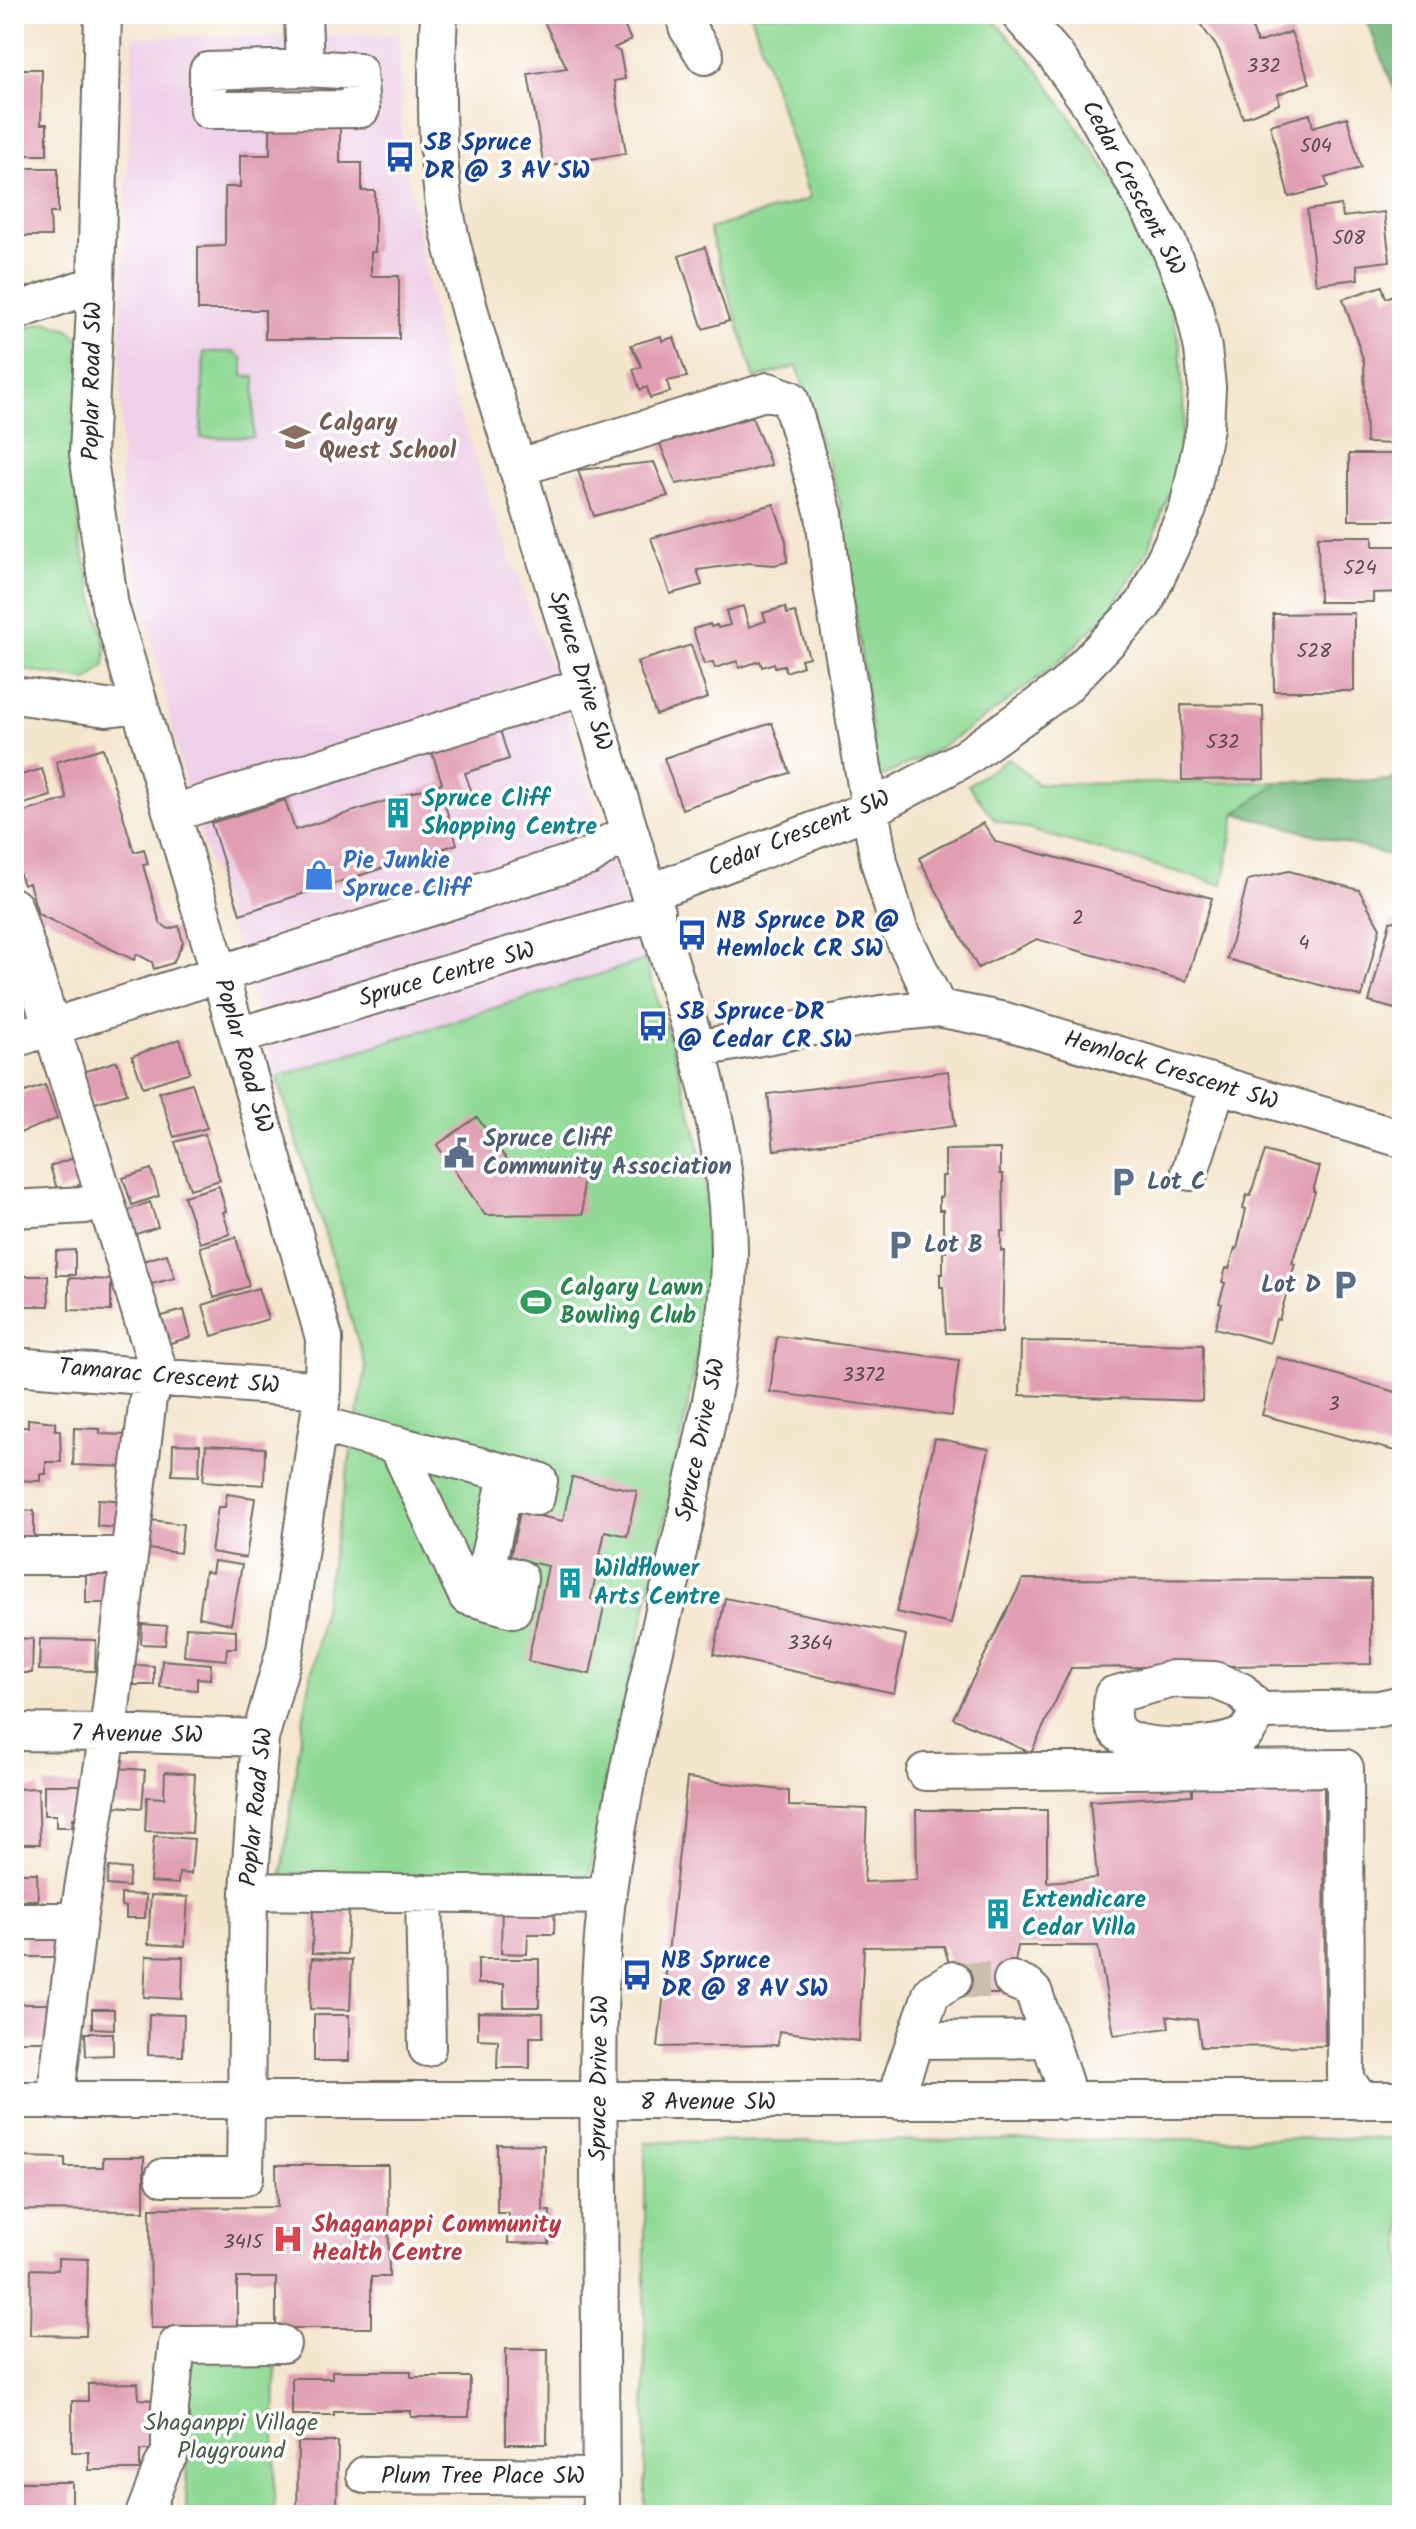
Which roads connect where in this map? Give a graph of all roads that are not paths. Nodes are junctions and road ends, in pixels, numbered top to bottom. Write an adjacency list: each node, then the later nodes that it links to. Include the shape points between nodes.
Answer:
1 (103, 14): 8 (street, Poplar Road SW)
2 (303, 14): 7 (street)
3 (439, 14): 10 (street, Spruce Drive SW, via 435,97 442,191 474,327)
4 (688, 14): 6 (street, via 687,27)
5 (1019, 14): 14 (street, Cedar Crescent SW, via 1090,104 1168,243 1193,304 1203,349 1205,427 1188,509 1144,604 1064,687 965,758)
6 (705, 56)
7 (305, 68)
8 (96, 284): 9 (street); 13 (street, Poplar Road SW, via 88,454 110,606)
9 (14, 312)
10 (517, 468): 11 (street, Spruce Drive SW); 14 (street, via 768,391 790,399 824,514)
11 (585, 686): 15 (street); 16 (street, Spruce Drive SW)
12 (14, 695): 13 (street, via 107,708)
13 (139, 704): 15 (street, Poplar Road SW)
14 (871, 809): 17 (street, Cedar Crescent SW); 20 (street, via 898,926)
15 (173, 813): 19 (street, Poplar Road SW)
16 (631, 835): 17 (street, Spruce Drive SW); 19 (street, via 589,857)
17 (652, 903): 22 (street, Spruce Centre SW); 24 (street, Spruce Drive SW)
18 (14, 907): 21 (street)
19 (220, 975): 21 (street); 22 (street, Poplar Road SW)
20 (938, 1008): 24 (street, Hemlock Crescent SW); 25 (street, Hemlock Crescent SW, via 1005,1021)
21 (51, 1026): 23 (street); 28 (street)
22 (238, 1036): 32 (street, Poplar Road SW, via 324,1338)
23 (14, 1039)
24 (697, 1049): 44 (street, Spruce Drive SW, via 726,1200 728,1283 707,1418 626,1785)
25 (1217, 1086): 26 (street, Hemlock Crescent SW); 27 (street)
26 (1402, 1139)
27 (1190, 1172)
28 (104, 1197): 29 (street, via 85,1205); 31 (street)
29 (14, 1209)
30 (14, 1366): 31 (street, Tamarac Crescent SW)
31 (160, 1375): 32 (street, Tamarac Crescent SW); 35 (street, via 148,1398)
32 (320, 1407): 33 (street, Tamarac Crescent SW); 40 (street, Poplar Road SW, via 285,1650)
33 (397, 1445): 33 (street, Tamarac Crescent SW, via 467,1596 513,1609 519,1578 486,1569 504,1490 536,1497 539,1481)
34 (14, 1556): 35 (street)
35 (129, 1556): 39 (street)
36 (1402, 1704): 37 (street)
37 (1259, 1711)
38 (14, 1732): 39 (street, 7 Avenue SW)
39 (108, 1733): 40 (street, 7 Avenue SW); 46 (street)
40 (260, 1738): 42 (street, Poplar Road SW)
41 (925, 1772): 58 (street, via 1345,1768 1346,2079)
42 (249, 1891): 43 (street); 55 (street, Poplar Road SW)
43 (424, 1893): 44 (street); 51 (street)
44 (608, 1896): 59 (street, Spruce Drive SW)
45 (14, 1921): 46 (street)
46 (78, 1921): 54 (street)
47 (953, 1980): 50 (street, via 932,1992)
48 (1012, 1980): 49 (street, via 1034,1993)
49 (1050, 2039): 50 (street); 57 (street)
50 (915, 2040): 56 (street, via 900,2084)
51 (427, 2048)
52 (14, 2100): 54 (street, 8 Avenue SW)
53 (1402, 2100): 58 (street, 8 Avenue SW)
54 (55, 2101): 55 (street, 8 Avenue SW)
55 (245, 2101): 59 (street, 8 Avenue SW); 60 (street, Poplar Road SW, via 245,2177)
56 (900, 2101): 57 (street, 8 Avenue SW); 59 (street, 8 Avenue SW)
57 (1064, 2101): 58 (street, 8 Avenue SW)
58 (1360, 2101)
59 (599, 2102): 63 (street, Spruce Drive SW)
60 (164, 2177)
61 (282, 2344): 64 (street, via 177,2345 170,2453)
62 (365, 2475): 63 (street, Plum Tree Place SW)
63 (601, 2477): 65 (street, Spruce Drive SW)
64 (144, 2515)
65 (601, 2515)

